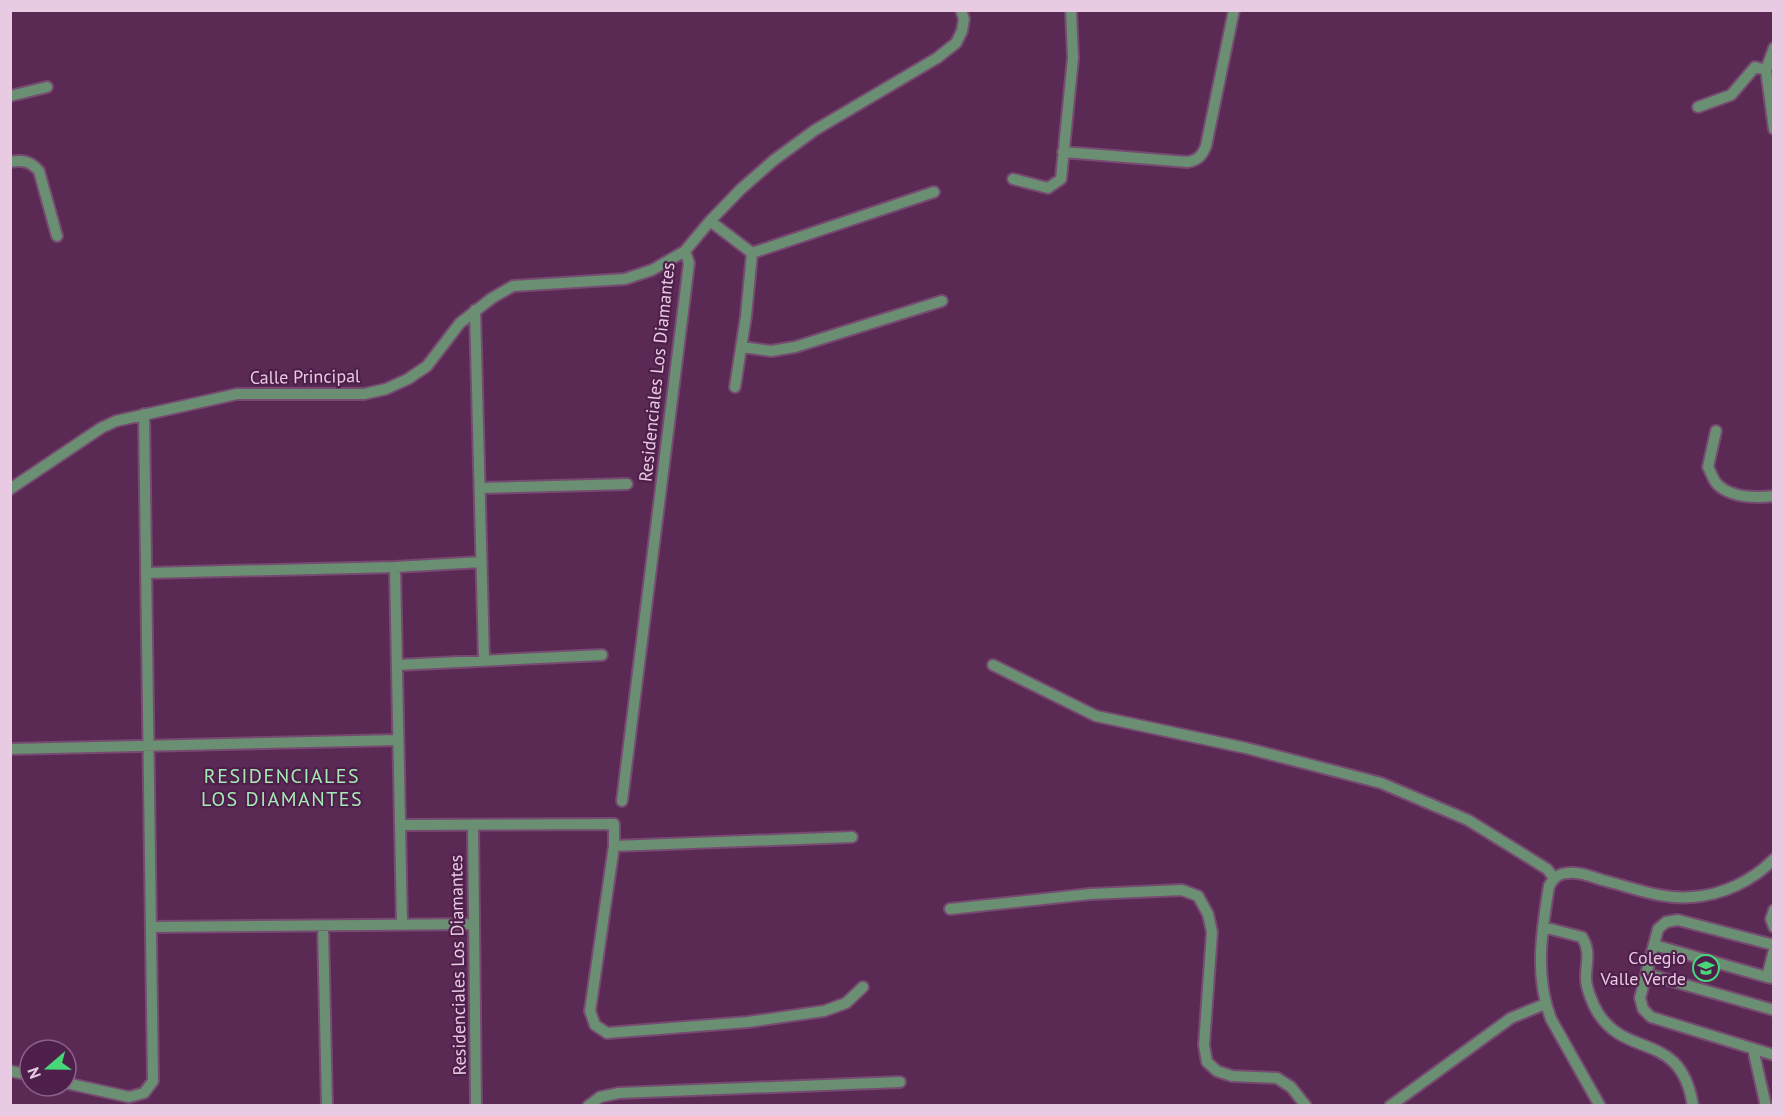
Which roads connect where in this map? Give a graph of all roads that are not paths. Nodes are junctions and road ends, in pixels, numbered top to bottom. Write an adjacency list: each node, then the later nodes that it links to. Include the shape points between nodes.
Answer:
1 (962, 10): 14 (street, Residenciales Los Diamantes, via 962,31 956,43 938,58 815,130 774,160)
2 (1071, 10): 10 (street, via 1073,58)
3 (1234, 10): 10 (street, via 1202,156 1188,162)
4 (1773, 48): 5 (street)
5 (1766, 70): 8 (street, via 1755,67 1731,95); 9 (street)
6 (47, 87): 7 (street)
7 (10, 96)
8 (1698, 106)
9 (1773, 129)
10 (1063, 152): 12 (street, via 1061,179 1048,188)
11 (10, 162): 15 (street, via 33,164 39,171)
12 (1013, 179)
13 (934, 192): 17 (street)
14 (710, 221): 16 (street, Residenciales Los Diamantes); 17 (street)
15 (57, 236)
16 (685, 251): 19 (street, Calle Principal, via 652,270 625,279 513,286); 38 (street, Residenciales Los Diamantes, via 689,263)
17 (752, 254): 20 (street)
18 (942, 300): 20 (street, via 795,347 771,351)
19 (475, 310): 22 (street, Calle Principal, via 427,366 386,388 364,394 237,394); 25 (street)
20 (742, 347): 21 (street)
21 (735, 387)
22 (144, 414): 26 (street, Calle Principal, via 101,428); 30 (street)
23 (1716, 431): 27 (street, via 1708,467 1716,484 1732,494)
24 (627, 484): 25 (street)
25 (480, 488): 28 (street)
26 (10, 489)
27 (1773, 496)
28 (482, 562): 29 (street); 32 (street)
29 (395, 567): 30 (street); 33 (street)
30 (146, 573): 36 (street)
31 (603, 655): 32 (street)
32 (484, 660): 33 (street)
33 (397, 665): 35 (street)
34 (993, 665): 44 (street, via 1096,716 1246,748 1381,783 1468,820 1547,869)
35 (398, 740): 36 (street); 39 (street)
36 (149, 746): 37 (street); 50 (street)
37 (10, 749)
38 (622, 801)
39 (400, 825): 40 (street); 48 (street)
40 (473, 825): 42 (street, via 611,824 615,826); 47 (street, Residenciales Los Diamantes)
41 (852, 837): 42 (street)
42 (614, 846): 58 (street, via 590,1011 595,1025 603,1031 780,1019 837,1007)
43 (1773, 859): 44 (street, via 1742,884 1691,898 1665,896 1578,873)
44 (1554, 878): 51 (street, via 1549,886)
45 (950, 909): 68 (street, via 1090,894 1182,891 1198,896 1212,932 1204,1045 1207,1062 1232,1076 1277,1078 1291,1087)
46 (1773, 910): 52 (street)
47 (474, 924): 48 (street); 66 (street, Residenciales Los Diamantes)
48 (402, 925): 49 (street)
49 (323, 926): 50 (street); 65 (street)
50 (151, 927): 64 (street, via 152,1084 144,1093 129,1098)
51 (1543, 927): 59 (street, via 1539,952); 71 (street, via 1582,937 1588,946 1586,981 1597,1012 1610,1028 1667,1055 1690,1086)
52 (1773, 927)
53 (1654, 945): 54 (street, via 1659,929 1666,922 1678,920); 56 (street); 57 (street)
54 (1773, 945)
55 (1773, 950): 57 (street)
56 (1647, 974): 60 (street); 61 (street, via 1640,998 1643,1009 1652,1017)
57 (1770, 978)
58 (863, 987)
59 (1545, 1004): 69 (street, via 1511,1018); 70 (street)
60 (1773, 1010)
61 (1753, 1049): 62 (street); 72 (street)
62 (1773, 1055)
63 (900, 1082): 67 (street, via 620,1093 600,1097)
64 (78, 1086)
65 (327, 1106)
66 (476, 1106)
67 (588, 1106)
68 (1306, 1106)
69 (1390, 1106)
70 (1600, 1106)
71 (1693, 1106)
72 (1766, 1106)

